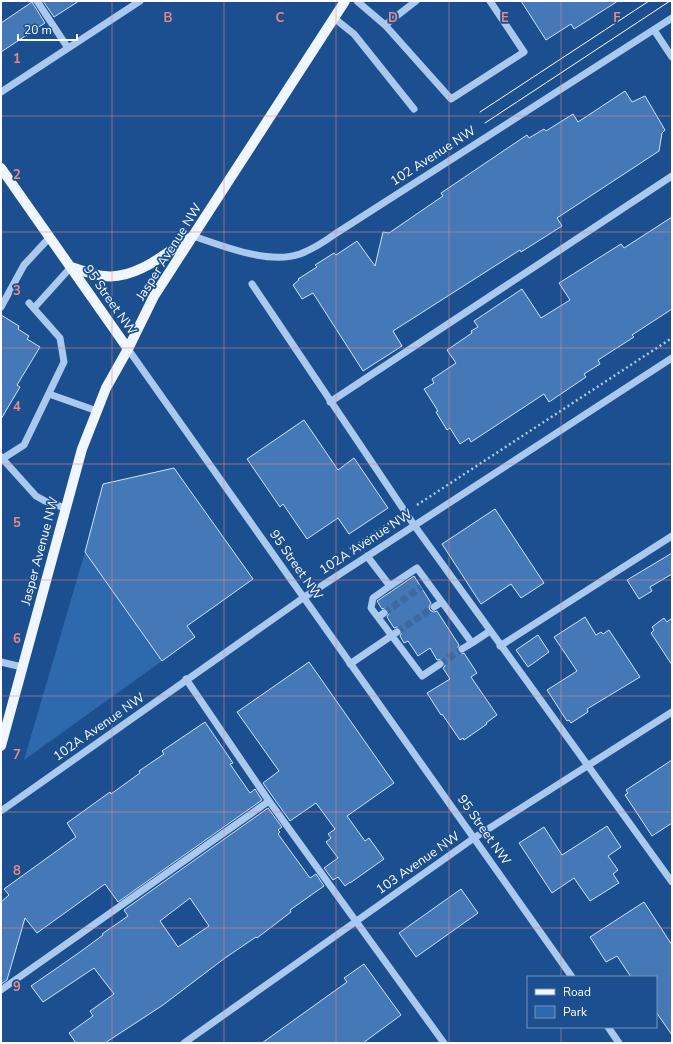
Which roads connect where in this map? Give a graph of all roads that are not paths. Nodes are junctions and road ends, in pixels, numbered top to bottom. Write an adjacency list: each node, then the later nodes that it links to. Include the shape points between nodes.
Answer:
1 (37, 1): 11 (street)
2 (140, 1): 11 (street)
3 (345, 1): 7 (main road, Jasper Avenue NW)
4 (357, 1): 9 (street)
5 (416, 1): 9 (street)
6 (490, 1): 9 (street, via 524,52 451,100)
7 (334, 18): 14 (street, via 354,34); 17 (main road, Jasper Avenue NW)
8 (672, 18): 10 (street, 102 Avenue NW)
9 (385, 24)
10 (654, 30): 12 (street); 17 (street, 102 Avenue NW, via 318,246 299,254 255,255)
11 (68, 48): 13 (street)
12 (672, 57)
13 (1, 92)
14 (414, 109)
15 (1, 168): 18 (main road, 95 Street NW)
16 (672, 176): 27 (street)
17 (193, 236): 19 (main road, via 139,270 122,276 104,276); 24 (main road, Jasper Avenue NW, via 154,296)
18 (50, 237): 19 (main road, 95 Street NW); 22 (street, via 24,264)
19 (71, 267): 23 (street); 24 (main road, 95 Street NW)
20 (252, 284): 27 (street)
21 (29, 302): 23 (street)
22 (1, 307)
23 (34, 308): 26 (street, via 60,338 64,362)
24 (128, 349): 28 (main road, Jasper Avenue NW); 37 (street, 95 Street NW)
25 (672, 358): 31 (street, 102A Avenue NW)
26 (49, 394): 28 (street); 29 (street, via 24,445)
27 (330, 402): 31 (street)
28 (97, 410): 30 (main road, Jasper Avenue NW, via 82,449)
29 (2, 458): 30 (street, via 36,496)
30 (65, 508): 50 (main road, Jasper Avenue NW)
31 (414, 525): 33 (street, 102A Avenue NW); 42 (street)
32 (672, 536): 45 (street)
33 (367, 556): 35 (street); 37 (street, 102A Avenue NW)
34 (428, 582): 35 (street, via 417,568); 36 (street); 38 (street)
35 (390, 586): 41 (street, via 373,598 371,608)
36 (421, 587)
37 (303, 598): 48 (street, 95 Street NW); 51 (street, 102A Avenue NW)
38 (442, 602): 39 (street); 44 (street)
39 (434, 607)
40 (384, 612): 41 (street)
41 (378, 617): 43 (street)
42 (490, 631): 44 (street); 45 (street)
43 (395, 634): 48 (street); 49 (street, via 422,676)
44 (472, 643): 46 (street)
45 (500, 646): 54 (street)
46 (462, 650)
47 (1, 662): 50 (street)
48 (350, 664): 57 (street, 95 Street NW)
49 (440, 664)
50 (22, 667): 53 (main road, Jasper Avenue NW)
51 (186, 679): 55 (street); 56 (street, 102A Avenue NW)
52 (672, 712): 54 (street, 103 Avenue NW)
53 (1, 746)
54 (588, 766): 57 (street, 103 Avenue NW); 58 (street)
55 (269, 801): 59 (street); 61 (street)
56 (1, 811)
57 (474, 838): 59 (street, 103 Avenue NW); 60 (street, 95 Street NW)
58 (672, 882)
59 (356, 922): 63 (street, 103 Avenue NW); 64 (street)
60 (571, 976)
61 (1, 990)
62 (609, 1028): 65 (street)
63 (184, 1043)
64 (444, 1043)
65 (619, 1043)

